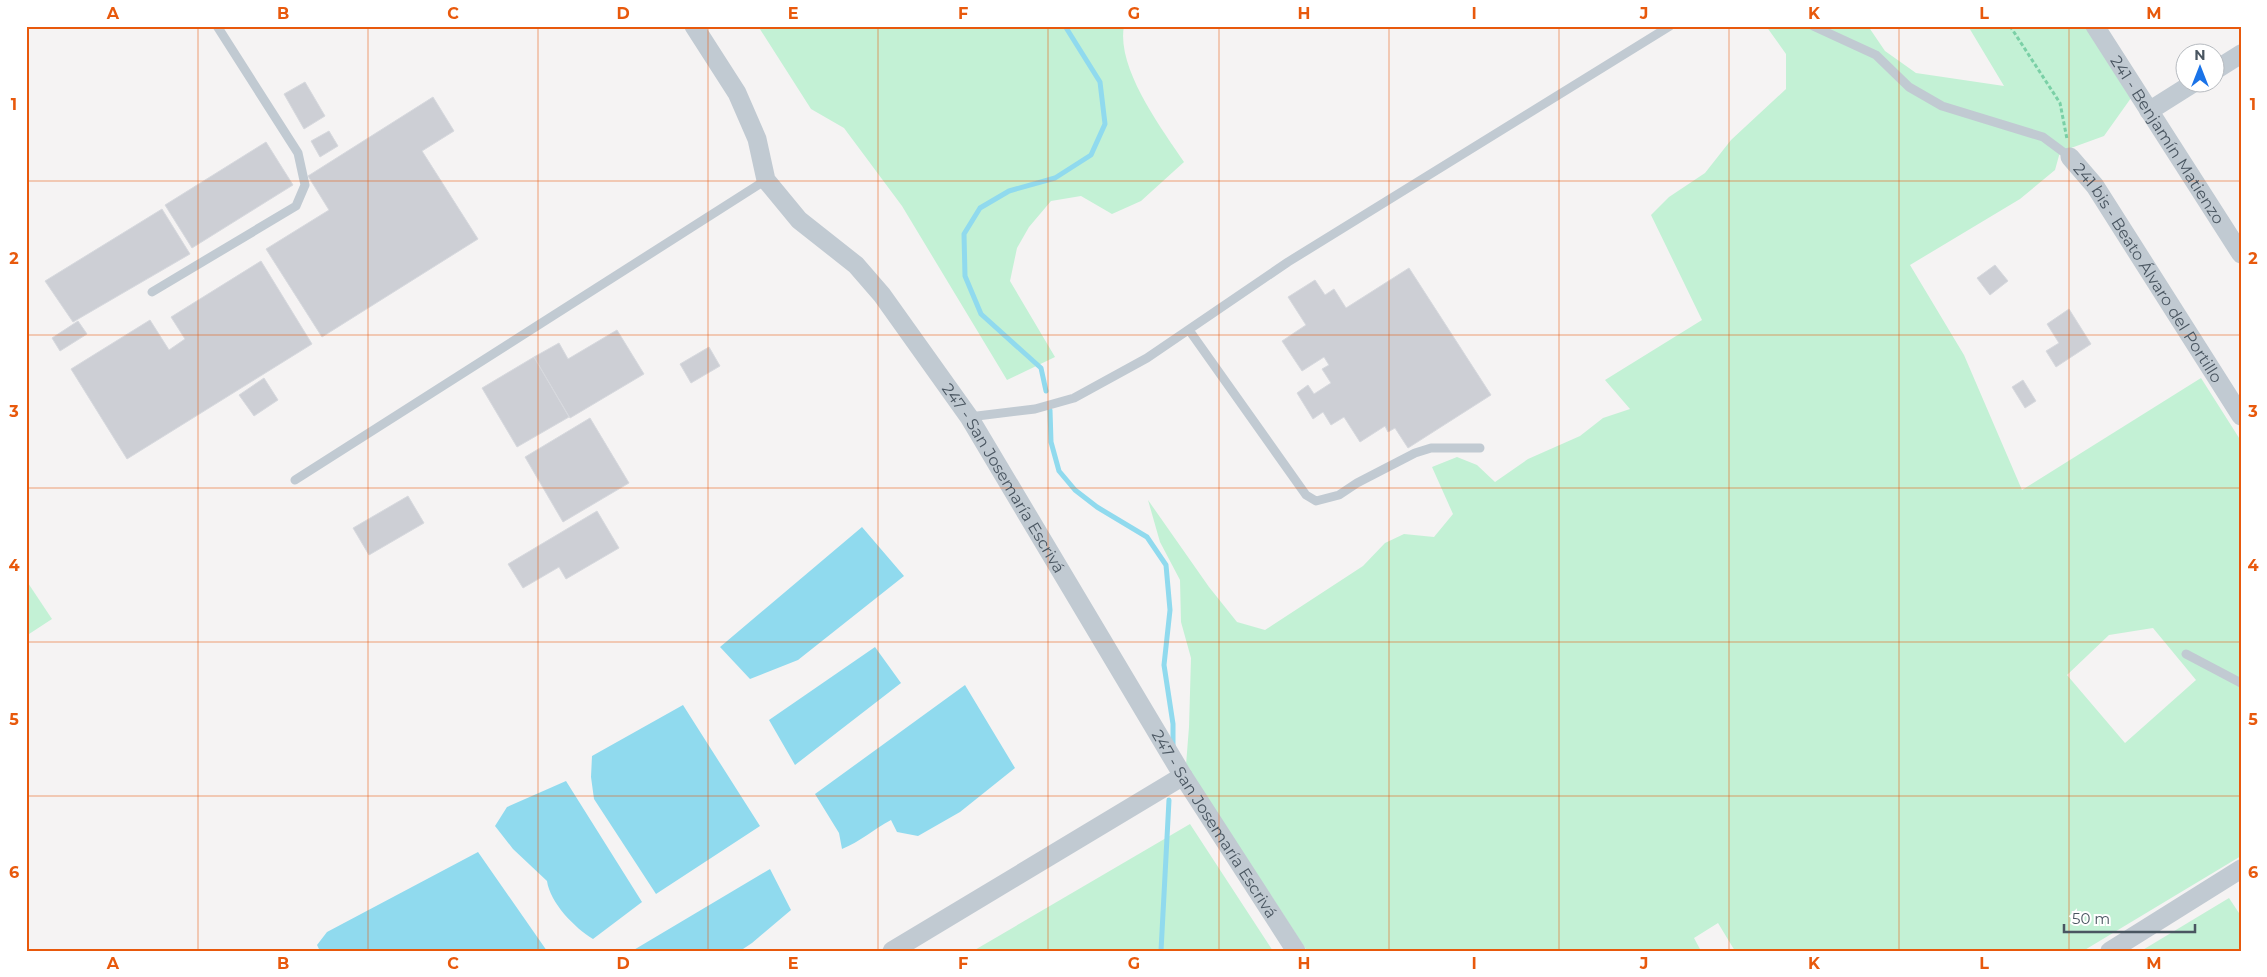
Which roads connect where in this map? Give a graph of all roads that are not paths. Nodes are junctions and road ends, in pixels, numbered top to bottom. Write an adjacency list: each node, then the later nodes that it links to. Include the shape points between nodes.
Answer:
1 (217, 26): 13 (lane, via 298,154 306,185 296,206)
2 (694, 26): 11 (street, 247 - San Josemaría Escrivá, via 738,93 757,139)
3 (1670, 26): 14 (lane, via 1288,262)
4 (1813, 26): 10 (lane, via 1876,55 1909,87 1942,106 2043,137)
5 (2095, 26): 9 (street, 241 - Benjamín Matienzo)
6 (2241, 54): 7 (street)
7 (2224, 64)
8 (2179, 92): 9 (street)
9 (2149, 111): 12 (street, 241 - Benjamín Matienzo)
10 (2070, 157): 15 (street, 241 bis - Beato Álvaro del Portillo, via 2095,186)
11 (766, 180): 16 (street, 247 - San Josemaría Escrivá, via 799,220 856,265 882,295); 18 (lane)
12 (2241, 254)
13 (152, 292)
14 (1189, 330): 16 (lane, via 1147,358 1074,398 1036,409); 17 (lane, via 1306,495 1316,501 1339,495 1357,482 1415,453 1431,448)
15 (2241, 416)
16 (969, 417): 21 (street, 247 - San Josemaría Escrivá)
17 (1480, 448)
18 (295, 480)
19 (2186, 654): 20 (lane)
20 (2241, 684)
21 (1184, 776): 23 (street); 24 (street, 247 - San Josemaría Escrivá)
22 (2241, 869): 25 (street)
23 (892, 951)
24 (1296, 951)
25 (2110, 951)

